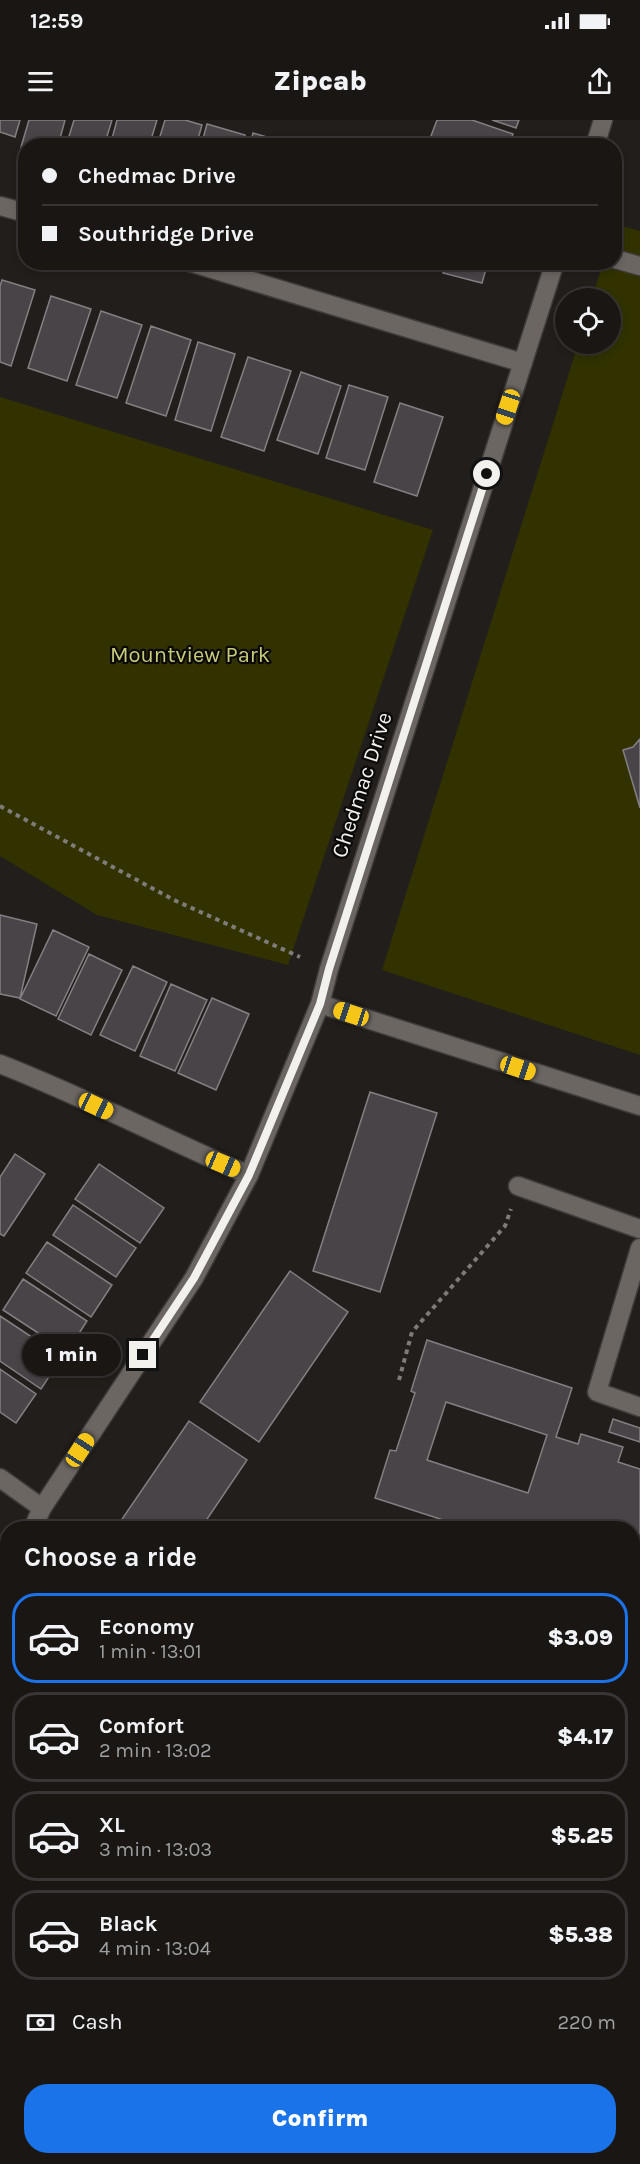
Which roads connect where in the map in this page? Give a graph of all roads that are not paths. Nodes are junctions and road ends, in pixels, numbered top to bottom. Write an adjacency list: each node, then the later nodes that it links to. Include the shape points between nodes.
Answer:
1 (603, 120): 2 (street)
2 (597, 138)
3 (0, 206): 4 (street)
4 (18, 211)
5 (622, 261): 6 (street)
6 (640, 266)
7 (215, 270): 9 (street)
8 (552, 270): 9 (street, Chedmac Drive)
9 (523, 363): 10 (street, Chedmac Drive)
10 (320, 1004): 12 (street); 13 (street, Chedmac Drive)
11 (0, 1064): 13 (street)
12 (640, 1106)
13 (249, 1175): 19 (street, Chedmac Drive, via 194,1278)
14 (518, 1186): 15 (street)
15 (640, 1229)
16 (640, 1248): 17 (street, via 597,1392)
17 (640, 1407)
18 (0, 1478): 19 (street)
19 (42, 1508): 20 (street, Chedmac Drive)
20 (36, 1521)

